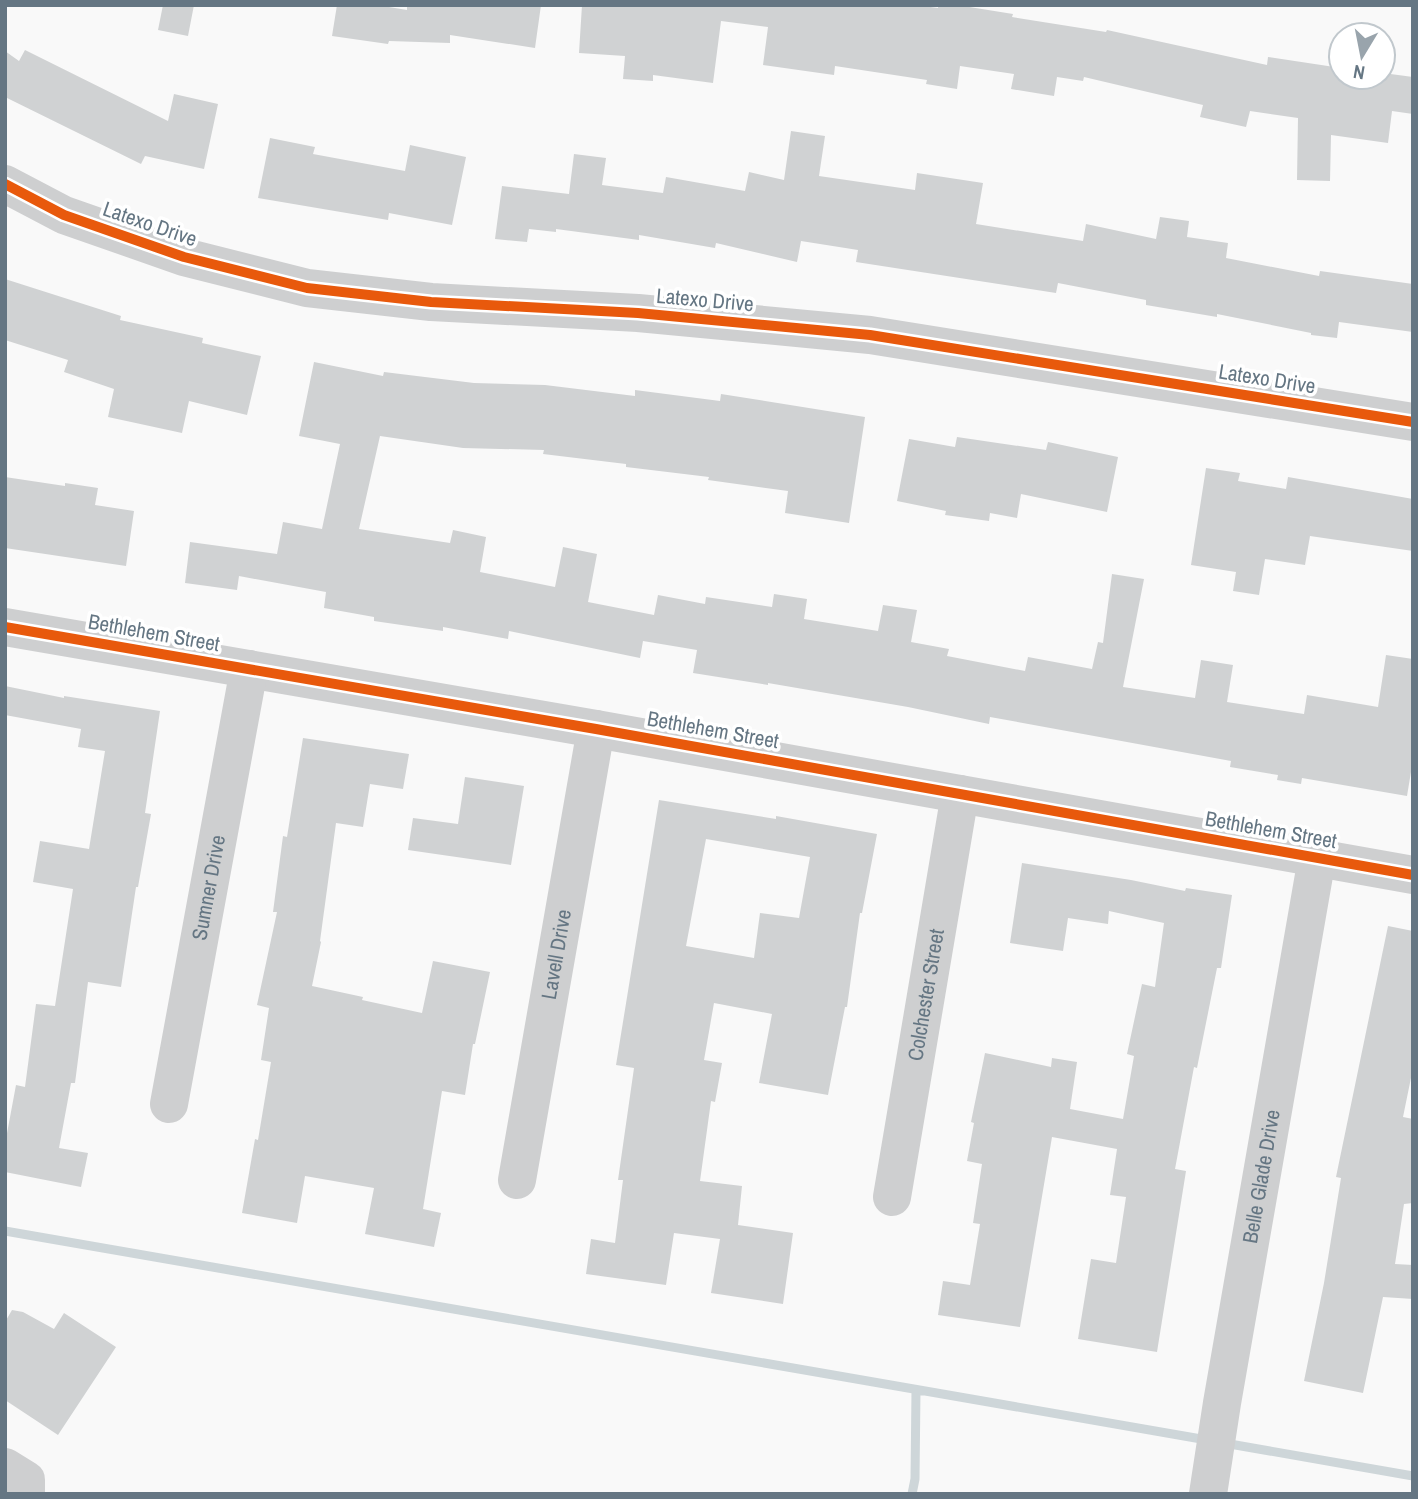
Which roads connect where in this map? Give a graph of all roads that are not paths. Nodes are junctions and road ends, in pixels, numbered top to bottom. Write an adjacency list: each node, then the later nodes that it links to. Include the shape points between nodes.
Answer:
1 (5, 184): 2 (street, Latexo Drive, via 64,215 184,257 307,288 431,302 638,313 870,335)
2 (1413, 422)
3 (5, 627): 4 (street, Bethlehem Street)
4 (249, 669): 5 (street, Bethlehem Street); 9 (street, Sumner Drive)
5 (596, 729): 6 (street, Bethlehem Street); 10 (street, Lavell Drive)
6 (960, 794): 7 (street, Bethlehem Street); 11 (street, Colchester Street)
7 (1317, 858): 8 (street, Bethlehem Street); 13 (street, Belle Glade Drive)
8 (1413, 875)
9 (169, 1104)
10 (517, 1180)
11 (892, 1197)
12 (5, 1467): 14 (street, via 26,1480)
13 (1208, 1492)
14 (26, 1494)

